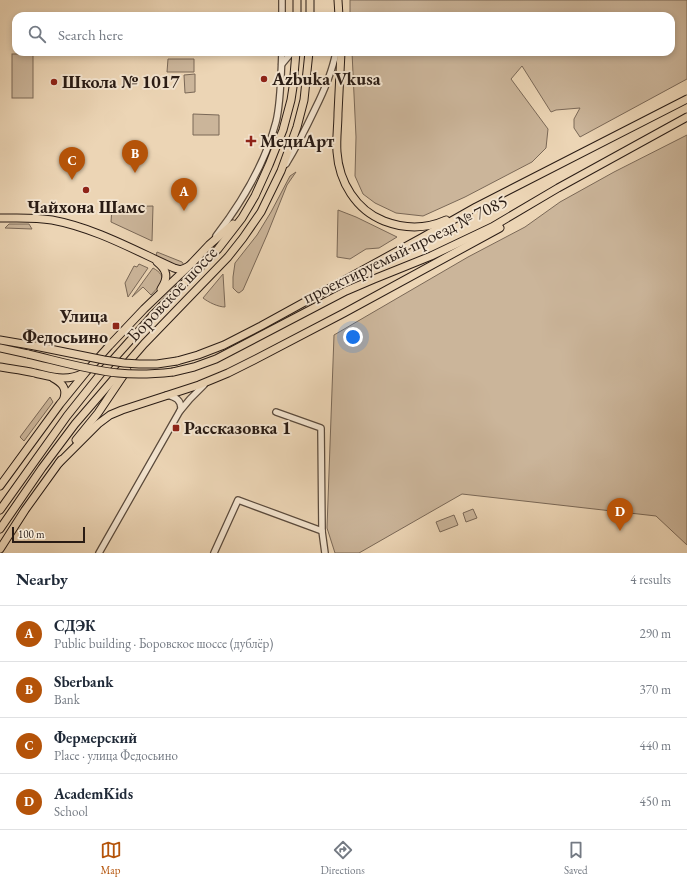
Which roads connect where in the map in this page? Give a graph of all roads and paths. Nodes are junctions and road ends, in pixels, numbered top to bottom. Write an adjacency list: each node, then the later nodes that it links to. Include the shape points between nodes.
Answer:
1 (282, 0): 5 (street)
2 (297, 0): 6 (main road)
3 (310, 0): 7 (main road)
4 (338, 0): 8 (main road)
5 (282, 12)
6 (297, 12)
7 (310, 12)
8 (339, 12)
9 (282, 56): 15 (street)
10 (289, 56): 15 (street)
11 (296, 56): 20 (main road, Боровское шоссе, via 290,106 283,130 270,165)
12 (309, 56): 18 (main road, Боровское шоссе, via 301,113)
13 (335, 56): 18 (street, via 327,84 295,149)
14 (341, 56): 21 (main road, via 337,152 340,170 354,199 380,219 407,227 440,223)
15 (282, 64): 23 (street, via 278,113 265,154 235,210)
16 (687, 99): 21 (main road, проектируемый проезд № 7085)
17 (687, 117): 19 (main road, проектируемый проезд № 7085)
18 (281, 170): 27 (main road, Боровское шоссе, via 264,207 243,238 218,268)
19 (558, 188): 29 (main road, проектируемый проезд № 7085, bridge, via 492,227 346,292 216,359 194,367 153,374 118,373); 33 (main road, via 487,235 344,313)
20 (249, 206): 23 (main road); 40 (main road, Боровское шоссе, via 218,249 152,316 102,372)
21 (476, 207): 28 (main road, проектируемый проезд № 7085, bridge, via 224,345 177,361 157,364 124,363)
22 (0, 218): 24 (main road, via 39,218 71,224 107,237)
23 (209, 245): 25 (main road)
24 (154, 259): 25 (main road, via 179,270); 26 (main road, via 166,273 164,284)
25 (192, 263): 26 (main road)
26 (156, 296): 31 (main road)
27 (162, 325): 38 (main road); 41 (main road, Боровское шоссе, via 75,424)
28 (0, 340)
29 (0, 348)
30 (0, 367): 32 (main road)
31 (86, 372): 32 (main road, via 64,379); 35 (main road)
32 (52, 377): 35 (main road, via 63,386)
33 (214, 379): 34 (main road); 36 (street, via 198,390)
34 (167, 395): 36 (street, via 179,401); 38 (main road, via 110,415)
35 (64, 400): 39 (main road)
36 (181, 410): 44 (street)
37 (276, 412): 42 (street, via 321,428)
38 (59, 463): 43 (main road)
39 (0, 486)
40 (1, 508)
41 (0, 529)
42 (322, 530): 45 (street, via 238,500); 46 (street)
43 (1, 546)
44 (99, 553)
45 (214, 553)
46 (325, 553)

